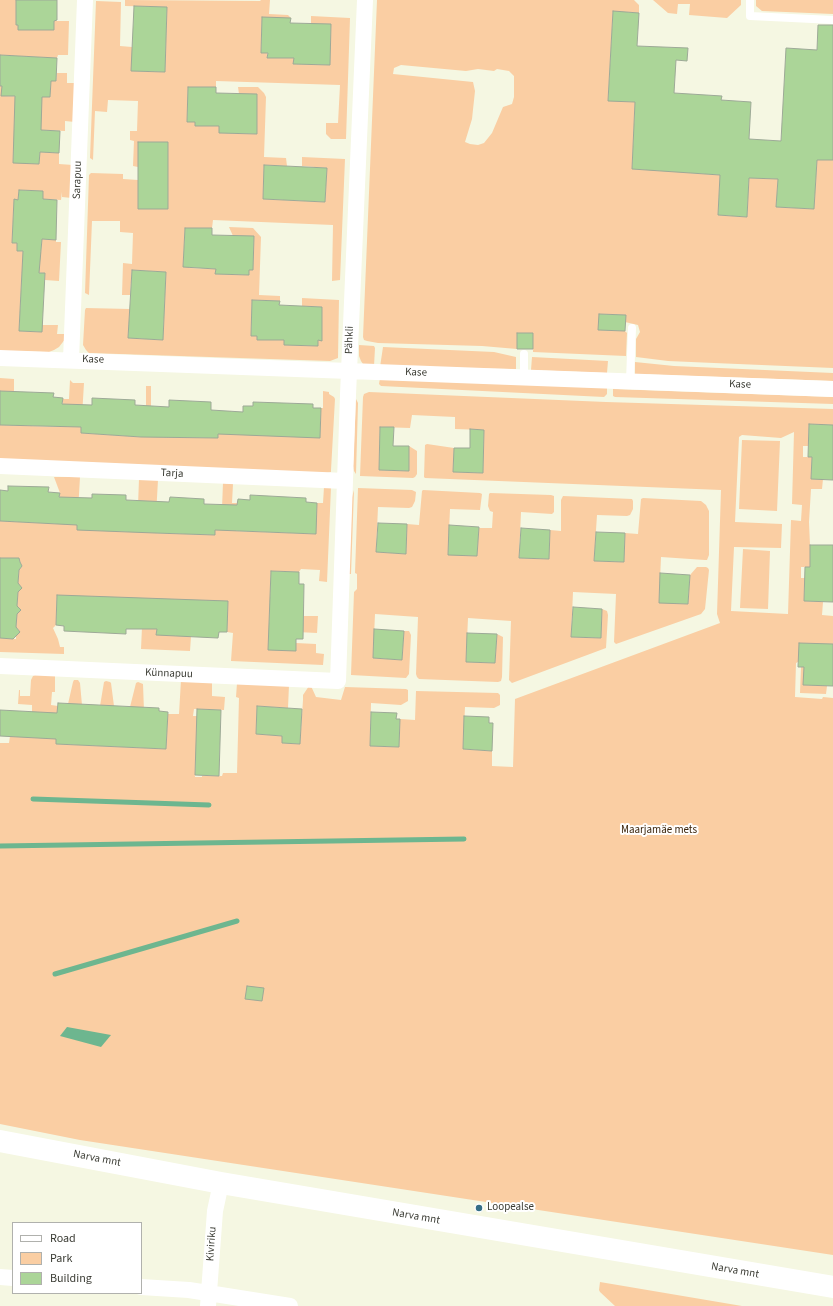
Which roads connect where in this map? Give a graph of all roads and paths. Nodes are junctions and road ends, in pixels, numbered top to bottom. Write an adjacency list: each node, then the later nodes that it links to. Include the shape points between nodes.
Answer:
1 (85, 0): 8 (street, Sarapuu)
2 (365, 0): 9 (street, Pähkli)
3 (750, 0): 4 (lane, via 750,16)
4 (833, 20)
5 (632, 328): 11 (lane)
6 (524, 354): 10 (lane)
7 (0, 358): 8 (street, Kase)
8 (71, 360): 9 (street, Kase)
9 (349, 371): 10 (street, Kase); 14 (street, Pähkli)
10 (524, 377): 11 (street, Kase)
11 (630, 381): 12 (street, Kase)
12 (833, 389)
13 (0, 466): 14 (street, Tarja)
14 (345, 481): 16 (street, Pähkli)
15 (0, 666): 16 (street, Künnapuu)
16 (338, 681)
17 (0, 1141): 18 (main road, Narva mnt)
18 (221, 1183): 22 (main road, Narva mnt); 23 (street, Kiviriku, via 215,1211)
19 (0, 1277): 20 (street)
20 (12, 1278)
21 (142, 1287): 23 (street, via 189,1290)
22 (833, 1288)
23 (208, 1300): 24 (street)
24 (290, 1306)

